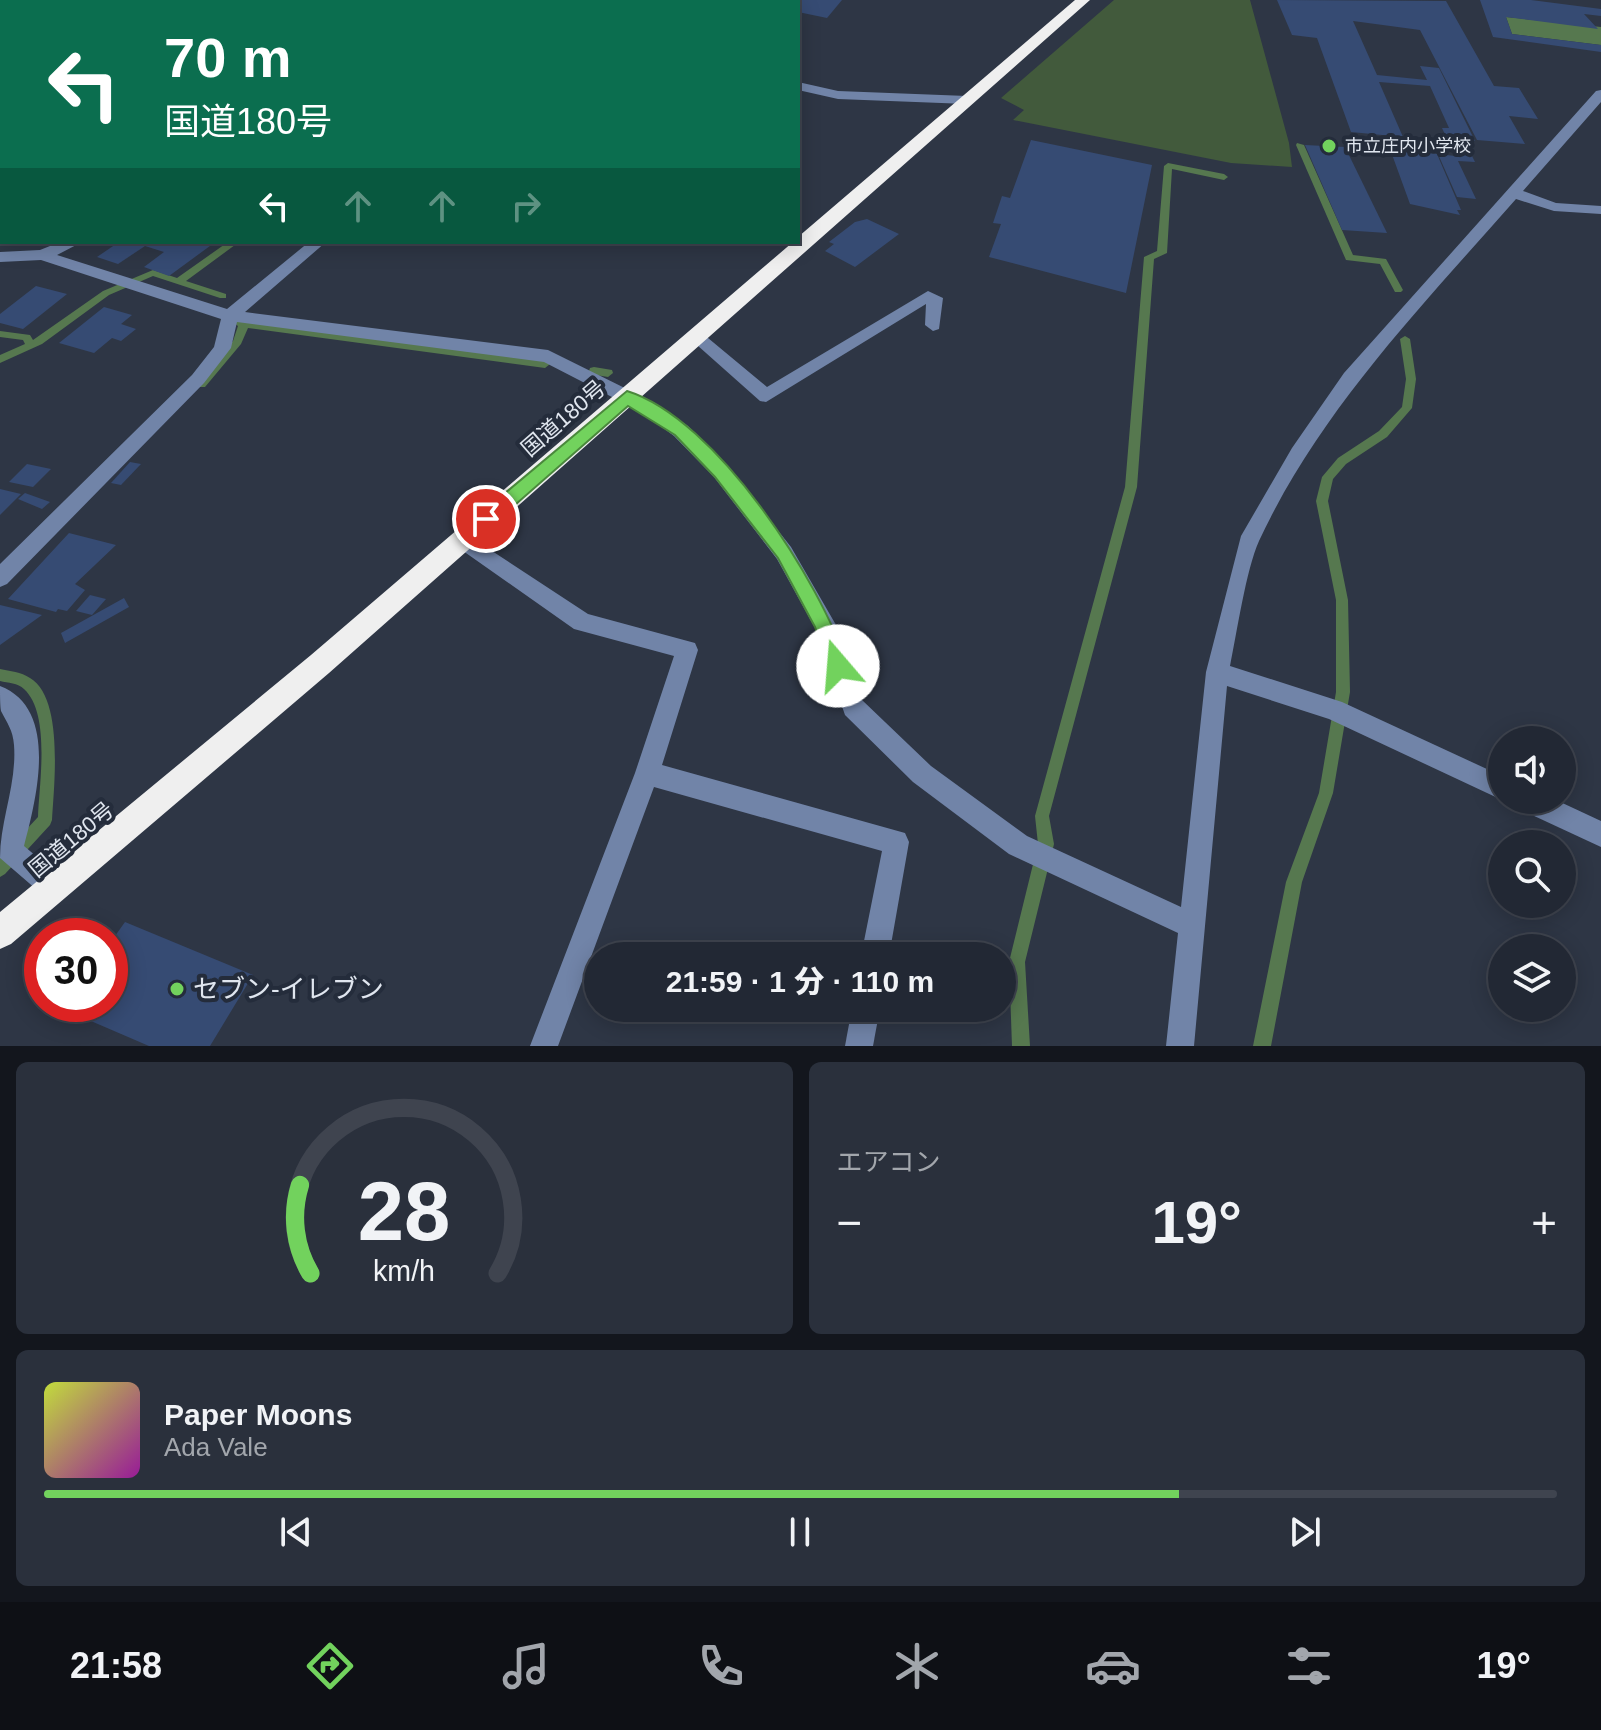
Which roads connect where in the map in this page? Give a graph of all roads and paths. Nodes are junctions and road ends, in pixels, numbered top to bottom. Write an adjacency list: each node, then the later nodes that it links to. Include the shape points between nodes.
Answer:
1 (1083, 0): 4 (highway, 国道180号)
2 (800, 86): 4 (street, via 838,95)
3 (1601, 94): 5 (street)
4 (967, 100): 13 (highway, 国道180号)
5 (1513, 193): 6 (street, via 1554,207); 17 (street, via 1350,377 1299,453 1248,542)
6 (1601, 210)
7 (69, 244): 9 (street)
8 (316, 244): 11 (street)
9 (42, 255): 10 (street); 11 (street)
10 (0, 257)
11 (230, 316): 14 (street, via 548,356); 16 (street, via 222,348 198,379)
12 (933, 325): 13 (street, via 935,298 928,296 766,396)
13 (696, 337): 14 (highway, 国道180号)
14 (627, 397): 15 (highway, 国道180号); 24 (street, via 681,431 721,472 784,553 825,625 853,707 922,774 1018,845)
15 (463, 540): 19 (street, via 582,622 687,650); 23 (highway, 国道180号)
16 (0, 578)
17 (1217, 672): 20 (street, via 1339,713); 24 (street)
18 (0, 697): 23 (street, via 8,700 23,729 26,762 16,856)
19 (647, 773): 26 (street, via 896,842); 28 (street)
20 (1488, 782)
21 (1558, 814): 22 (street)
22 (1601, 834)
23 (53, 887): 25 (highway, 国道180号)
24 (1192, 926): 30 (street)
25 (0, 933)
26 (878, 942)
27 (863, 1022): 29 (street)
28 (544, 1046)
29 (859, 1046)
30 (1180, 1046)

